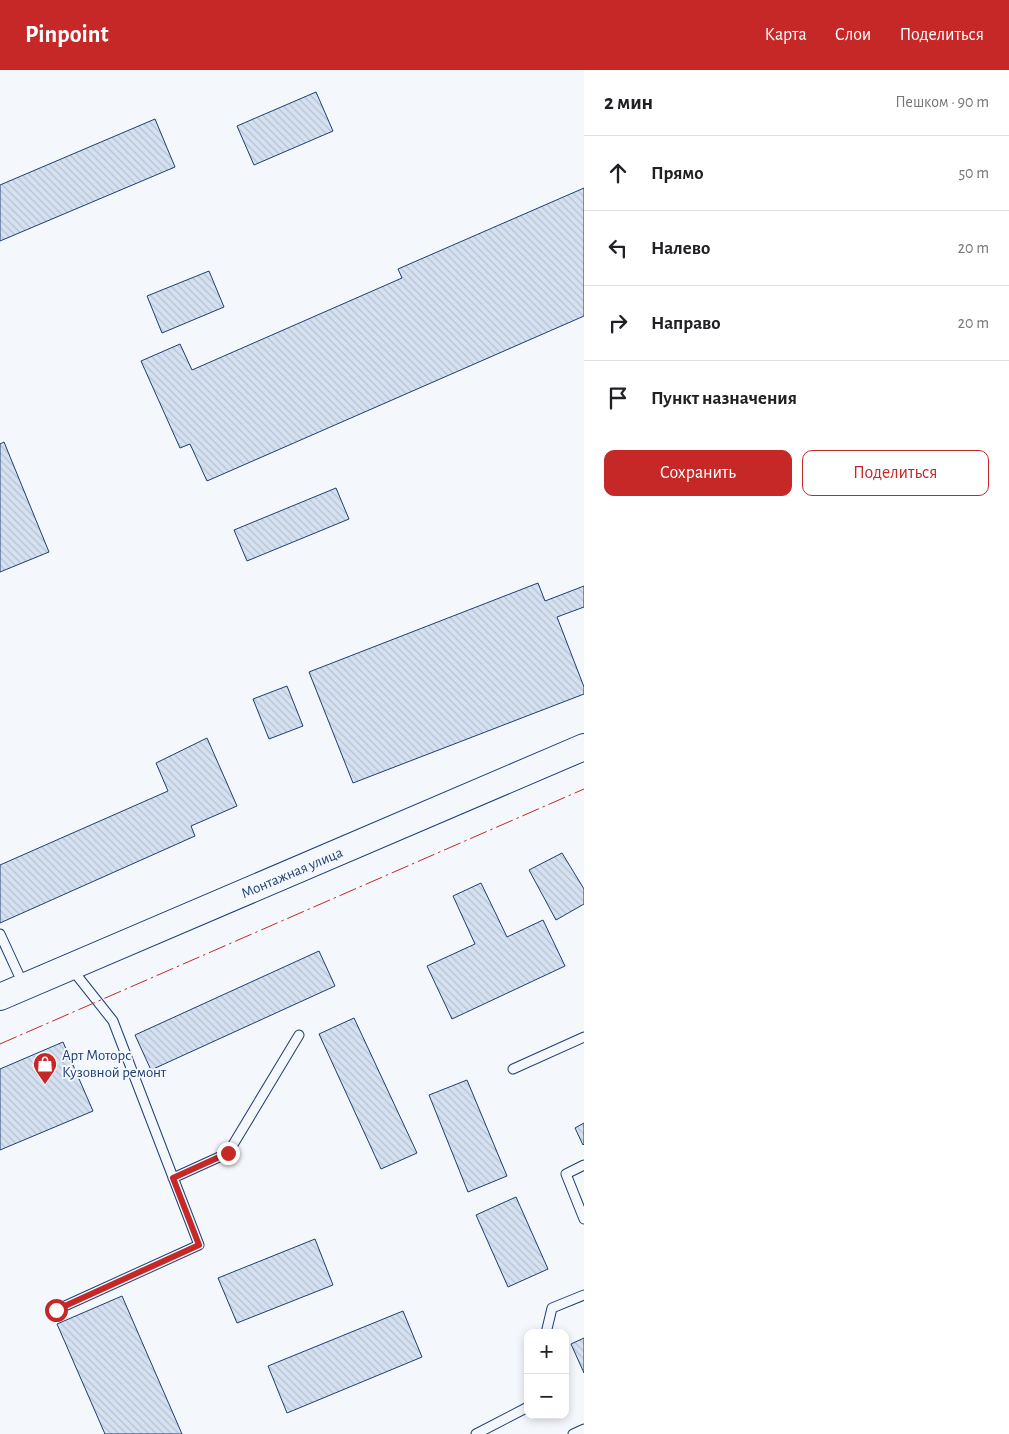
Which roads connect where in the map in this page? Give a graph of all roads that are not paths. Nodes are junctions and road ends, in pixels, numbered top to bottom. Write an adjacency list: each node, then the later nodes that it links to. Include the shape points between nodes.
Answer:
1 (584, 747): 3 (street, Монтажная улица)
2 (0, 934): 4 (lane)
3 (71, 968): 4 (street, Монтажная улица); 10 (lane, via 113,1021)
4 (24, 987): 5 (street, Монтажная улица)
5 (0, 997)
6 (299, 1035): 10 (lane, via 228,1153)
7 (584, 1037): 8 (lane)
8 (513, 1069)
9 (584, 1165): 11 (lane, via 566,1174)
10 (173, 1178): 13 (lane, via 199,1245)
11 (584, 1219)
12 (584, 1295): 14 (lane, via 552,1308)
13 (56, 1310)
14 (547, 1329)
15 (524, 1409): 17 (lane)
16 (584, 1429): 18 (lane)
17 (476, 1434)
18 (573, 1434)

